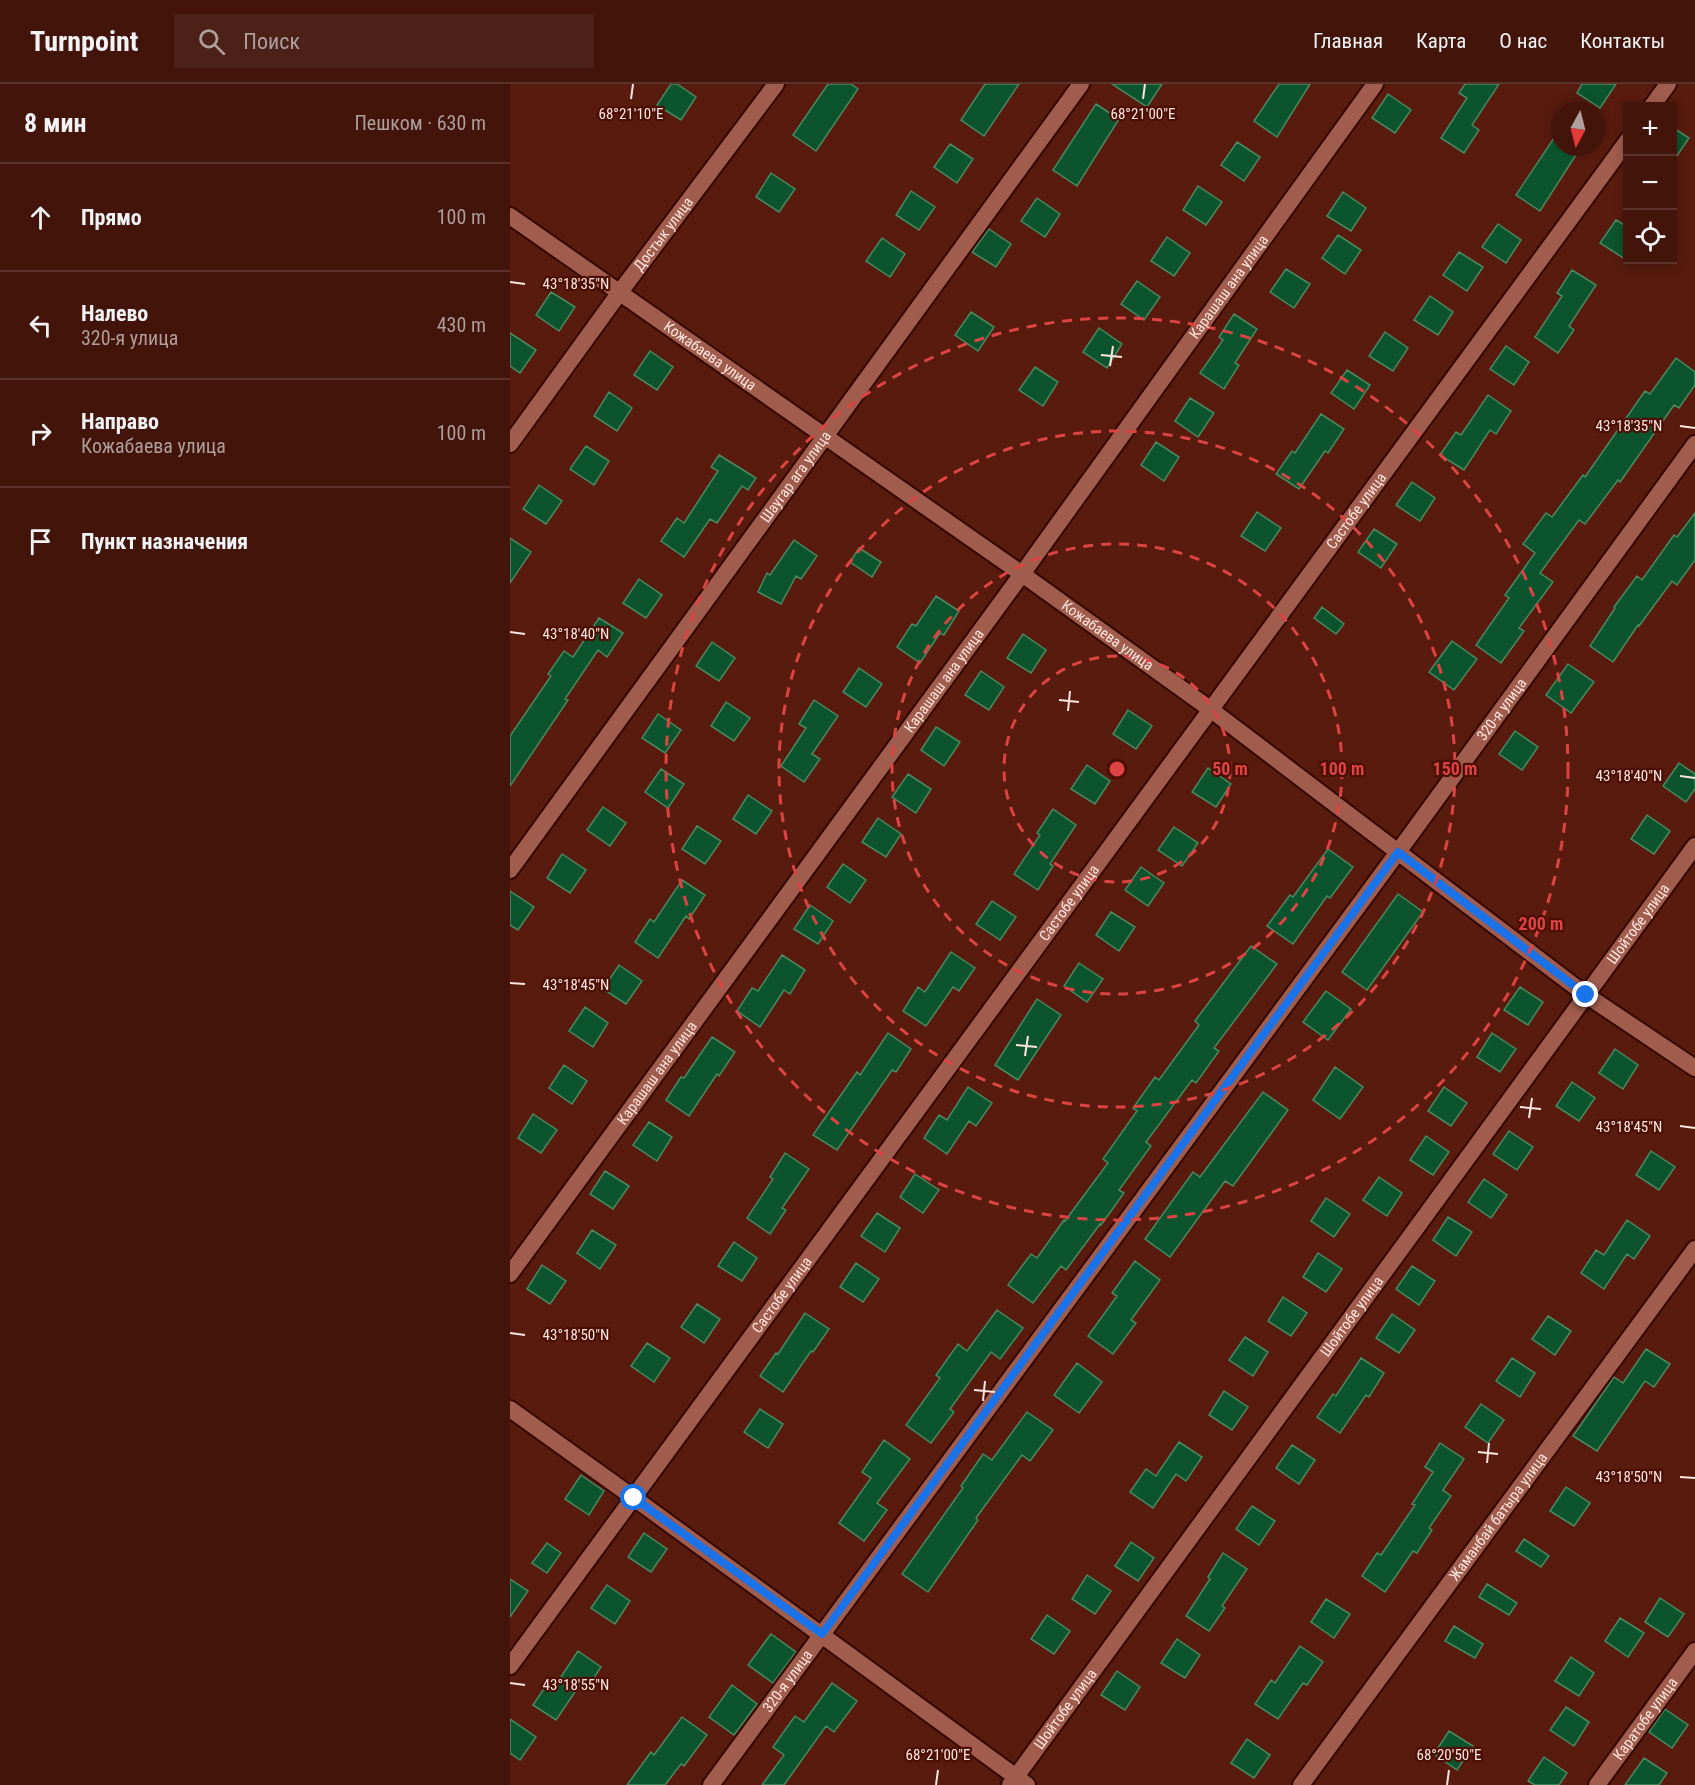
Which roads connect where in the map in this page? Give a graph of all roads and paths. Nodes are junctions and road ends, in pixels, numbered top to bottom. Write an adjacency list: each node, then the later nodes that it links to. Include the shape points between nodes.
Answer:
1 (776, 84): 8 (street, Достык улица)
2 (1082, 84): 9 (street, Шаугар ага улица)
3 (1375, 84): 12 (street, Карашаш ана улица)
4 (1668, 84): 5 (street)
5 (1655, 102)
6 (1623, 147): 13 (street, Састобе улица)
7 (510, 216): 8 (street, Кожабаева улица)
8 (620, 292): 9 (street, Кожабаева улица); 10 (street, Достык улица)
9 (826, 437): 12 (street, Кожабаева улица); 16 (street, Шаугар ага улица)
10 (510, 444)
11 (1695, 444): 15 (street, 320-я улица)
12 (1022, 574): 13 (street, Кожабаева улица); 20 (street, Карашаш ана улица)
13 (1210, 709): 15 (street, Кожабаева улица); 22 (street, Састобе улица)
14 (1695, 846): 17 (street, Шойтобе улица)
15 (1398, 852): 17 (street, Кожабаева улица); 23 (street, 320-я улица)
16 (510, 870)
17 (1586, 995): 18 (street, Кожабаева улица); 26 (street, Шойтобе улица)
18 (1695, 1068)
19 (1695, 1249): 28 (street, Жаманбай батыра улица)
20 (510, 1274)
21 (510, 1409): 22 (street)
22 (634, 1498): 23 (street); 25 (street, Састобе улица)
23 (822, 1634): 26 (street); 27 (street, 320-я улица)
24 (1695, 1650): 29 (street, Каратобе улица)
25 (510, 1666)
26 (1018, 1782)
27 (711, 1785)
28 (1301, 1785)
29 (1597, 1785)

